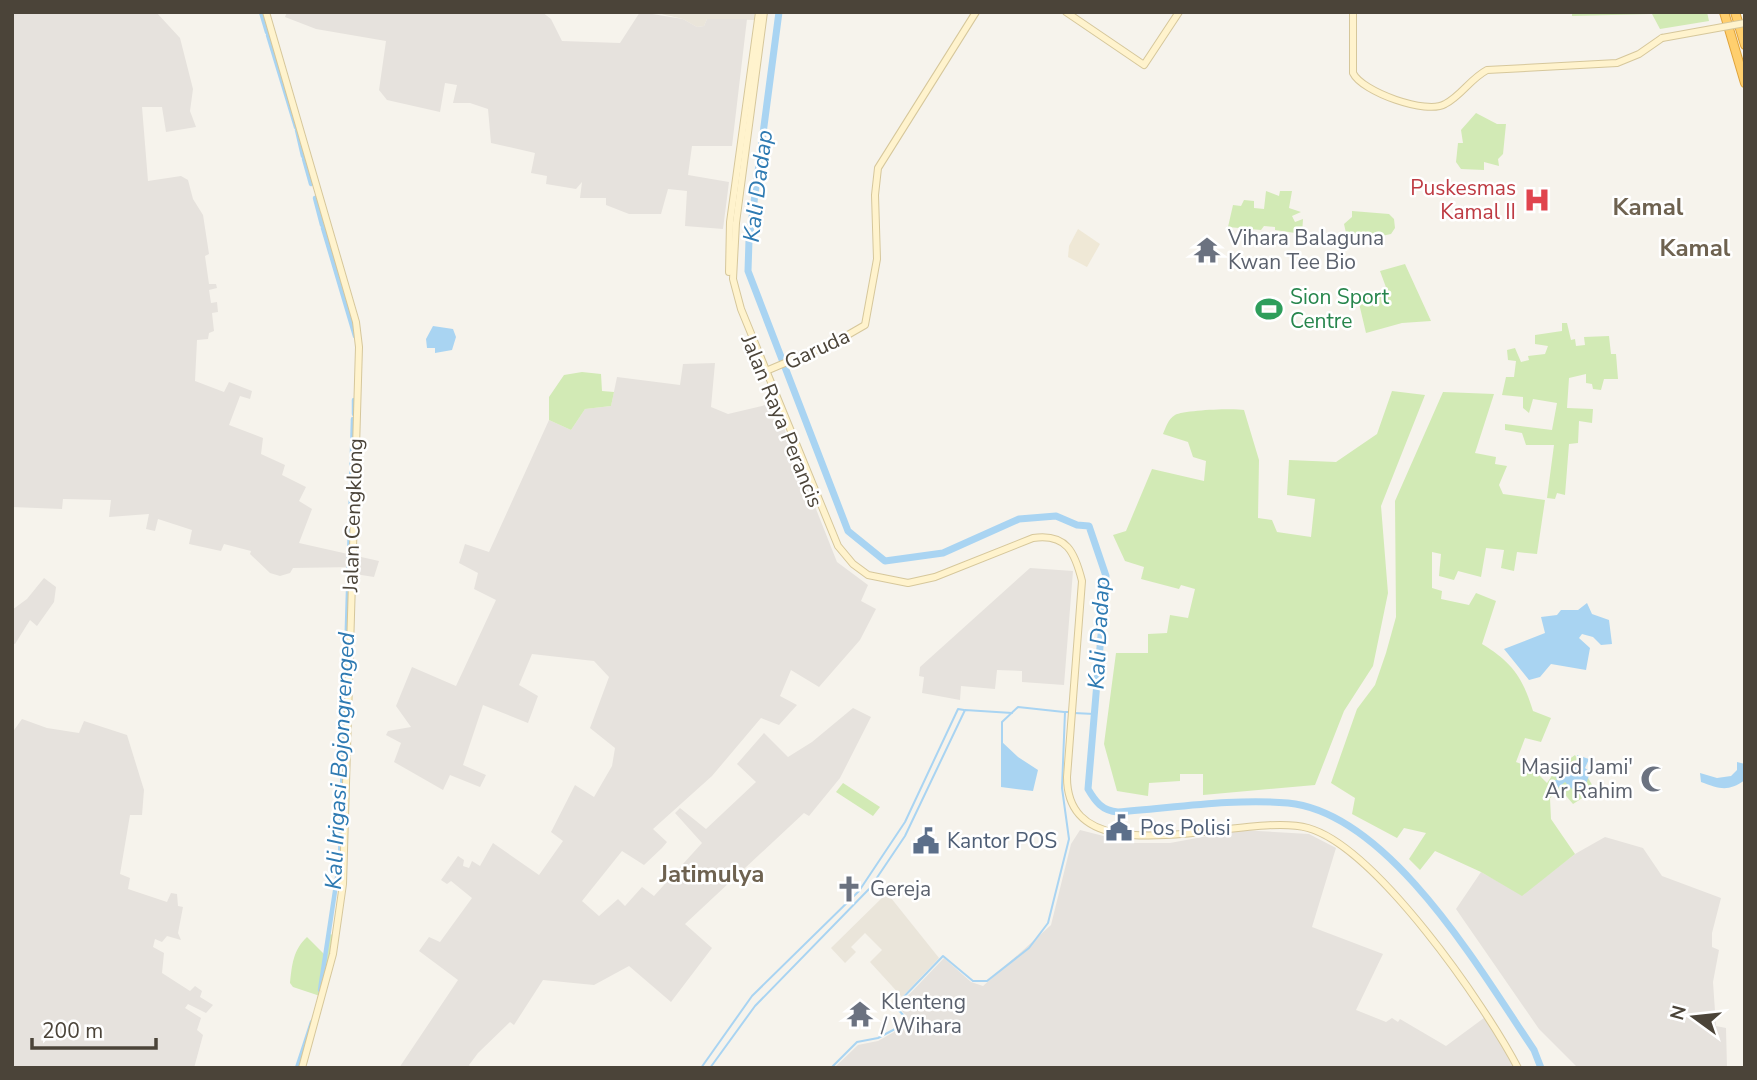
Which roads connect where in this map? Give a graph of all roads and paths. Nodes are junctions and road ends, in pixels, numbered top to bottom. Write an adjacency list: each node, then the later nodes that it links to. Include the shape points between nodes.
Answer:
1 (266, 12): 13 (street, Jalan Cengklong, via 356,322 359,347 343,884 333,954)
2 (761, 12): 12 (street, Jalan Raya Perancis, via 733,270 741,309)
3 (976, 12): 12 (street, Garuda, via 878,168 877,259 866,325)
4 (1066, 12): 5 (street, via 1144,65)
5 (1179, 12)
6 (1353, 12): 9 (street, bridge, via 1356,80 1376,92 1426,106 1443,106 1487,70 1617,63 1662,38)
7 (1724, 12): 11 (highway)
8 (1735, 12): 10 (highway)
9 (1745, 23)
10 (1745, 45)
11 (1745, 83)
12 (768, 370): 14 (street, Jalan Raya Perancis, via 834,539 864,573 889,581 917,582 1044,538 1068,547 1078,560 1069,793 1080,816 1112,834 1174,835 1284,824 1334,840 1440,947)
13 (302, 1068)
14 (1518, 1068)

